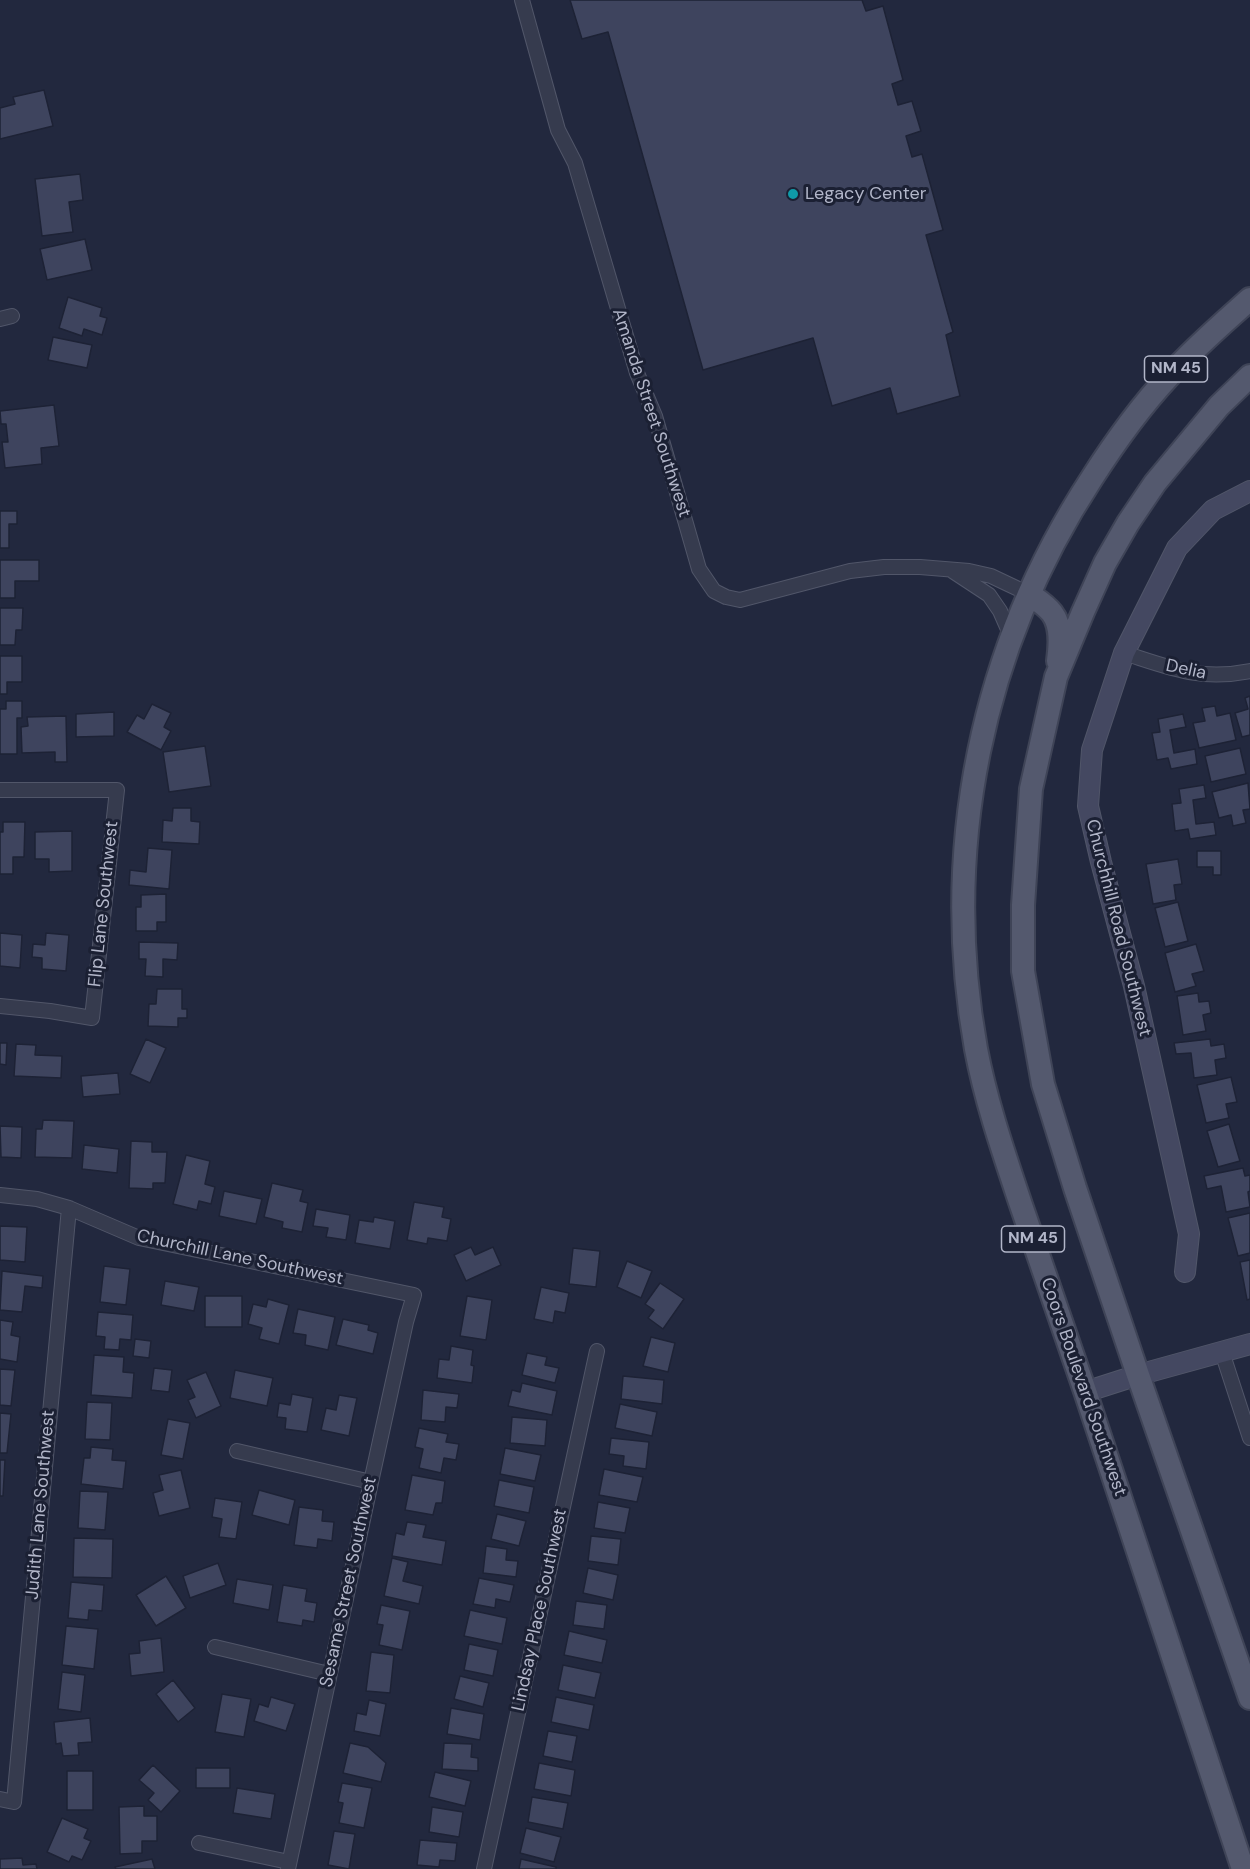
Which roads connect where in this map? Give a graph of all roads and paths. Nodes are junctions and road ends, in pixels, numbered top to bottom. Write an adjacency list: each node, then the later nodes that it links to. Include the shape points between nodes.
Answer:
1 (522, 0): 5 (street, Amanda Street Southwest, via 558,130 575,163 699,569 714,591 740,600 850,571 884,567)
2 (1250, 300): 6 (main road, Coors Boulevard Southwest / NM 45, via 1169,376 1138,413 1076,502)
3 (1250, 376): 10 (main road, NM 45, via 1182,450 1128,523 1105,563)
4 (1250, 491): 8 (street, Churchhill Road Southwest, via 1213,510 1177,548)
5 (951, 570): 6 (street, Amanda Street Southwest, via 991,576); 7 (street, Amanda Street Southwest, via 989,595)
6 (1029, 594): 7 (main road, Coors Boulevard Southwest / NM 45); 10 (main road, via 1052,613 1058,629)
7 (1011, 636): 21 (main road, Coors Boulevard Southwest / NM 45, via 983,731 971,793 965,844 963,947 976,1051 990,1109)
8 (1124, 653): 9 (street, Delia, via 1187,673 1209,676); 15 (street, Churchhill Road Southwest, via 1092,750 1088,806 1134,986 1189,1234)
9 (1250, 671)
10 (1056, 677): 20 (main road, NM 45, via 1031,789 1023,971 1043,1084)
11 (0, 790): 12 (street, Flip Lane Southwest, via 117,790 92,1018)
12 (0, 1006)
13 (0, 1195): 14 (street, Churchill Lane Southwest)
14 (69, 1208): 16 (street, Churchill Lane Southwest, via 139,1238); 28 (street, Judith Lane Southwest, via 14,1802)
15 (1185, 1272)
16 (414, 1295): 24 (street, Sesame Street Southwest)
17 (1250, 1344): 19 (street)
18 (597, 1352): 31 (street, Lindsay Place Southwest)
19 (1222, 1352): 20 (street); 22 (street)
20 (1138, 1375): 21 (street); 27 (main road, NM 45)
21 (1085, 1392): 32 (main road, Coors Boulevard Southwest / NM 45)
22 (1250, 1438)
23 (237, 1451): 24 (street)
24 (371, 1482): 26 (street, Sesame Street Southwest)
25 (215, 1647): 26 (street)
26 (329, 1674): 30 (street, Sesame Street Southwest)
27 (1250, 1698)
28 (0, 1798)
29 (199, 1843): 30 (street)
30 (288, 1865)
31 (484, 1869)
32 (1243, 1869)

